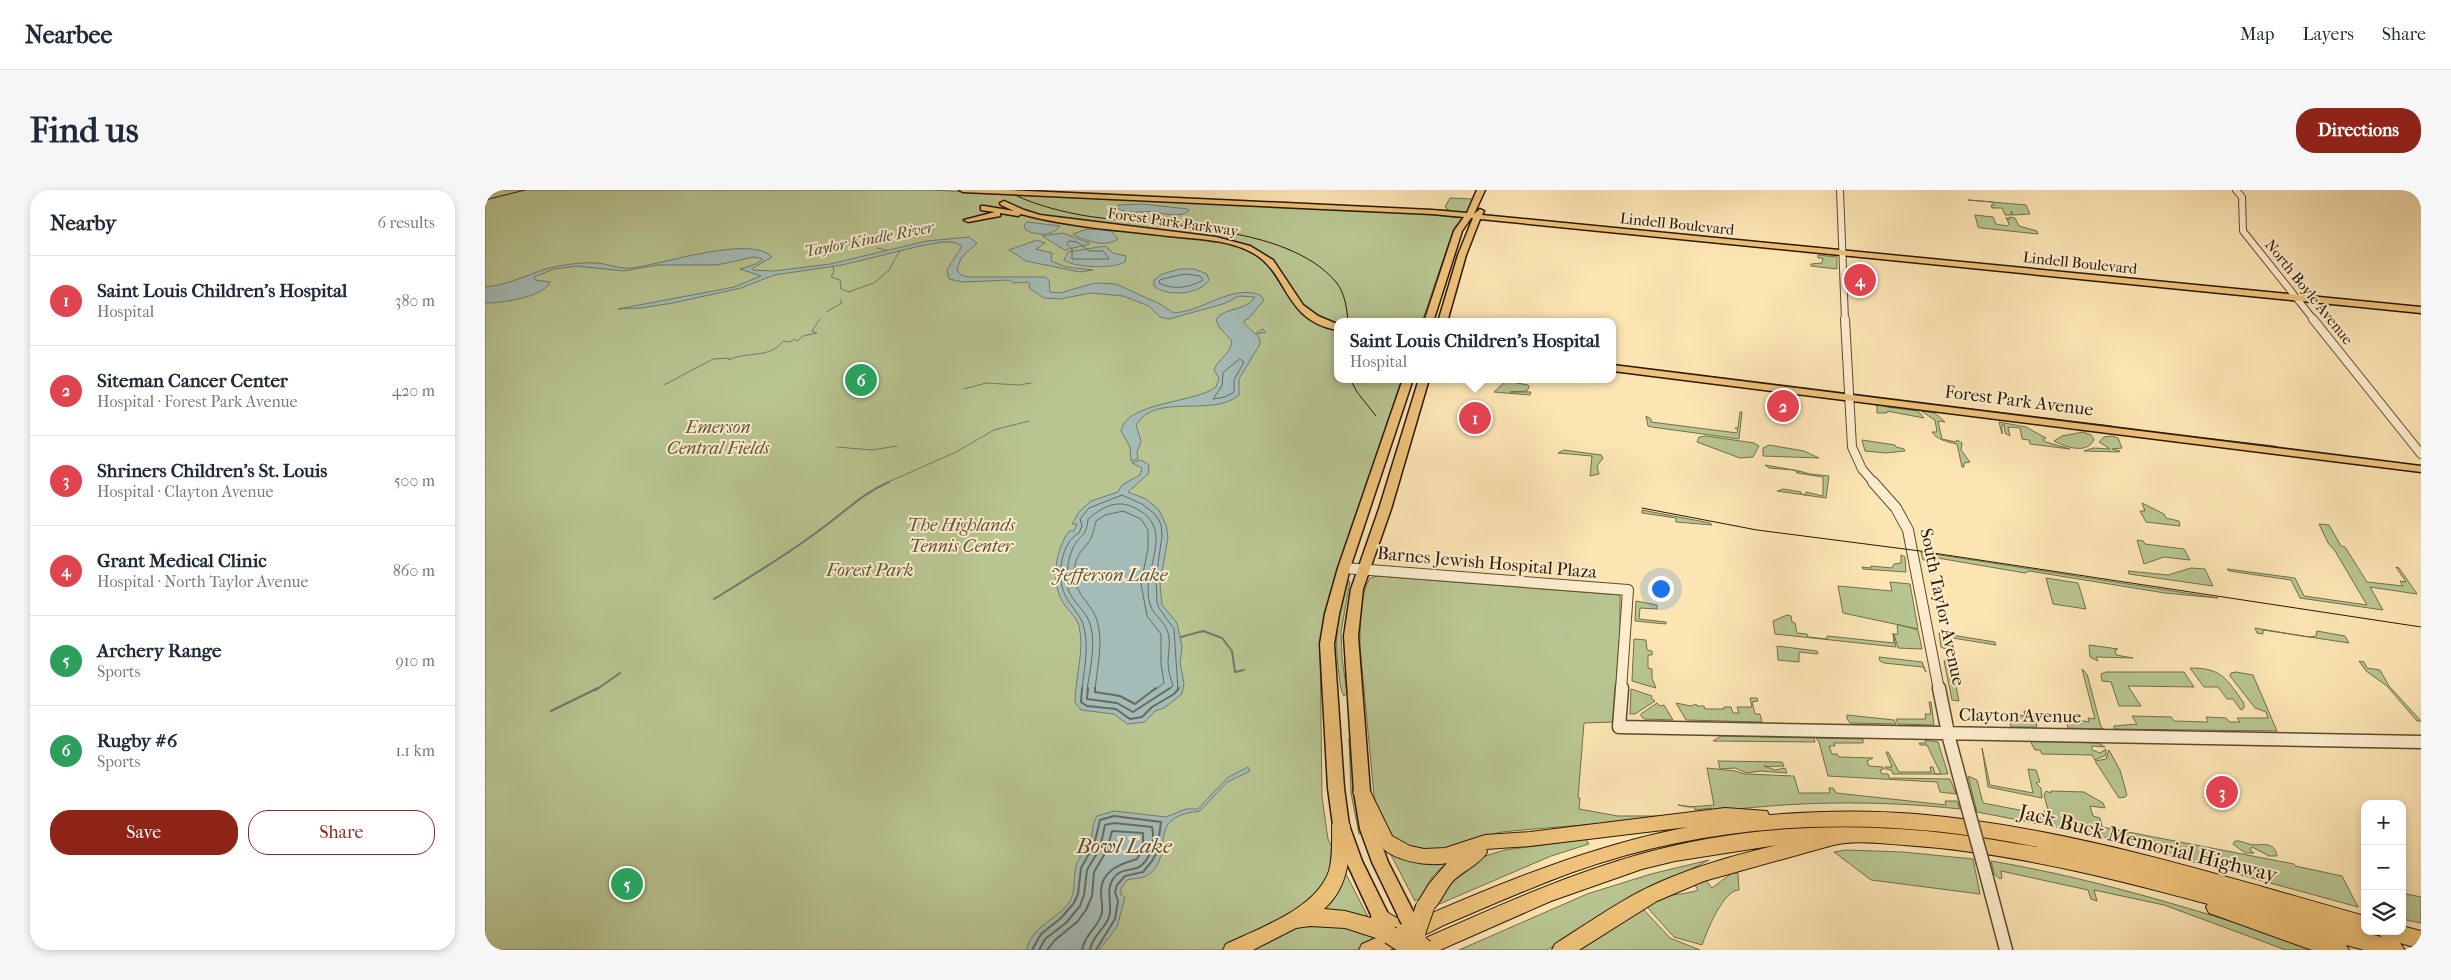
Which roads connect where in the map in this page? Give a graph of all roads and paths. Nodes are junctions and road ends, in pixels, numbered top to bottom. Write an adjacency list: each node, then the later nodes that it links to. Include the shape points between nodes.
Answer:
1 (963, 190): 6 (main road, Lindell Boulevard)
2 (1481, 190): 10 (main road)
3 (1486, 190): 10 (main road)
4 (1840, 190): 12 (street, South Taylor Avenue)
5 (2237, 190): 13 (street, North Boyle Avenue, via 2242,197 2243,230)
6 (1007, 196): 9 (main road, Forest Park Parkway, via 1017,210); 10 (main road, Lindell Boulevard, via 1419,211); 17 (main road, Forest Park Parkway, via 1031,213 1218,238 1255,248 1279,264 1307,307)
7 (984, 208): 8 (main road)
8 (1014, 214): 9 (main road); 11 (main road)
9 (1040, 217): 18 (main road, Forest Park Parkway, via 1210,239 1246,247 1273,264 1303,309)
10 (1473, 217): 12 (main road, Lindell Boulevard); 15 (main road, via 1459,227); 16 (main road)
11 (967, 220)
12 (1842, 254): 13 (main road, Lindell Boulevard); 23 (street, South Taylor Avenue)
13 (2297, 298): 14 (main road, Lindell Boulevard); 24 (street, North Boyle Avenue)
14 (2421, 311)
15 (1429, 318)
16 (1442, 318)
17 (1334, 324)
18 (1334, 325)
19 (1616, 361): 23 (main road, Forest Park Avenue)
20 (1616, 368): 23 (main road, Forest Park Avenue)
21 (1407, 383): 27 (main road)
22 (1423, 383): 28 (main road)
23 (1849, 394): 25 (main road, Forest Park Avenue); 26 (main road, Forest Park Avenue); 30 (street, South Taylor Avenue, via 1851,436 1856,459 1896,507 1908,530)
24 (2421, 454)
25 (2421, 462)
26 (2421, 469)
27 (1344, 568): 28 (street, Barnes Jewish Hospital Plaza); 34 (main road, via 1331,614 1327,644)
28 (1364, 570): 29 (street, Barnes Jewish Hospital Plaza, via 1627,590); 32 (main road, via 1354,602 1351,636)
29 (1619, 727): 30 (street, Clayton Avenue)
30 (1948, 733): 31 (street, Clayton Avenue); 46 (street, South Taylor Avenue, bridge)
31 (2421, 742)
32 (1362, 792): 36 (highway, via 1383,837 1410,854 1445,856 1485,842); 41 (main road, via 1373,844)
33 (1784, 820): 36 (highway, via 1725,814); 39 (highway, Jack Buck Memorial Highway, via 1903,820 2027,835 2125,858); 44 (highway, Jack Buck Memorial Highway, via 1698,830 1585,859)
34 (1341, 825): 38 (highway, via 1340,860 1334,883 1316,905); 41 (main road, via 1354,861)
35 (1848, 834): 37 (highway, Jack Buck Memorial Highway, via 1938,838 2002,847); 41 (highway, Jack Buck Memorial Highway, via 1732,842 1645,860); 45 (highway, via 1735,862 1681,881 1627,908)
36 (1519, 840): 41 (highway, bridge, via 1478,852 1455,865)
37 (2168, 885): 47 (highway, via 2234,914); 48 (highway, Jack Buck Memorial Highway)
38 (1289, 921): 41 (highway, via 1339,917); 43 (highway)
39 (2361, 924)
40 (2403, 935): 42 (highway)
41 (1404, 936)
42 (2421, 940)
43 (1233, 950)
44 (1369, 950)
45 (1563, 950)
46 (2006, 950)
47 (2339, 950)
48 (2395, 950)

